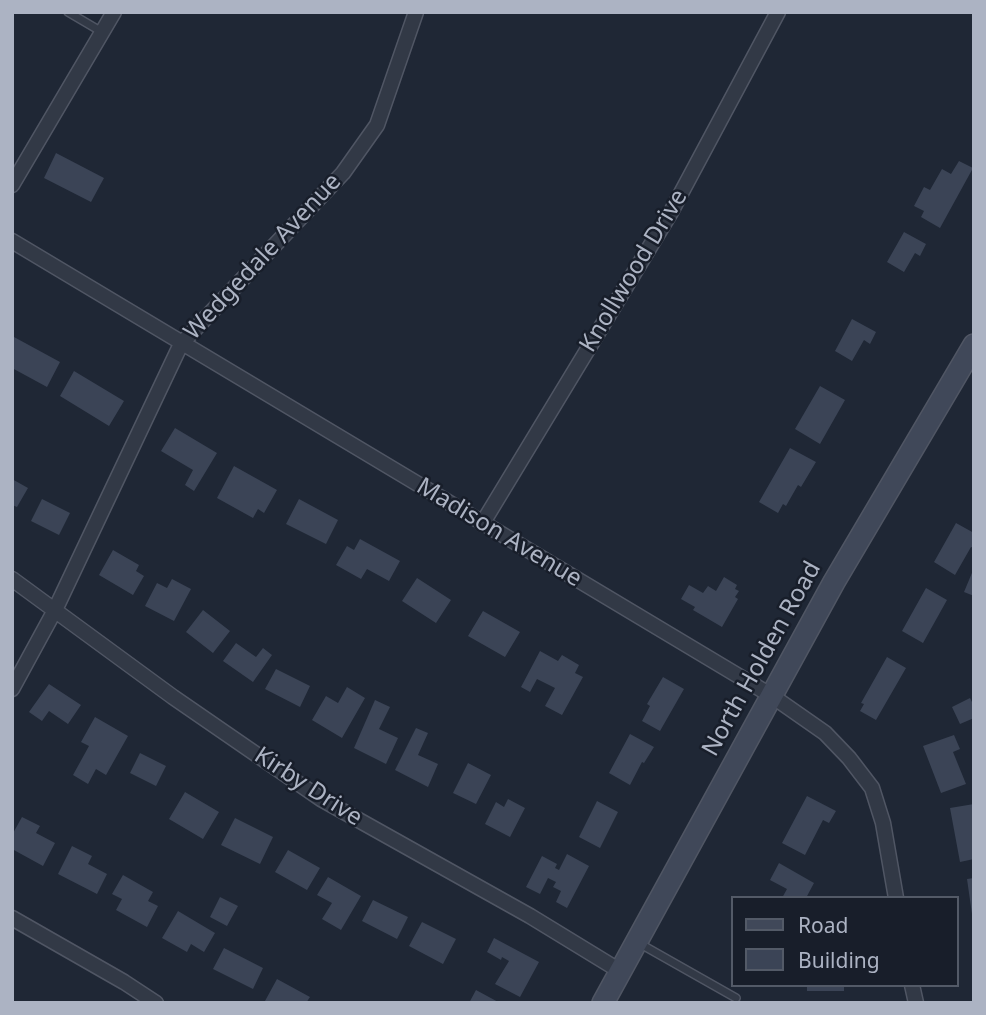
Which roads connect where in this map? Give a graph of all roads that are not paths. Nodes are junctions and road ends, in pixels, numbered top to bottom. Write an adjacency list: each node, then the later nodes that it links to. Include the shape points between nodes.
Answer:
1 (68, 12): 5 (lane)
2 (114, 12): 5 (street)
3 (416, 12): 8 (street, Wedgedale Avenue, via 377,125 343,173)
4 (778, 12): 10 (street, Knollwood Drive, via 671,212)
5 (102, 32): 6 (street)
6 (12, 186)
7 (12, 241): 8 (street, Madison Avenue)
8 (181, 344): 10 (street, Madison Avenue); 12 (street, Wedgedale Avenue)
9 (974, 345): 14 (main road, North Holden Road)
10 (482, 524): 14 (street, Madison Avenue)
11 (12, 579): 12 (street, Kirby Drive)
12 (55, 610): 13 (street, Wedgedale Avenue); 18 (street, Kirby Drive, via 321,799)
13 (12, 689)
14 (772, 696): 15 (street, Madison Avenue, via 825,733 872,788); 17 (main road, North Holden Road)
15 (896, 896)
16 (12, 918): 20 (street)
17 (637, 942): 18 (main road, North Holden Road); 19 (lane)
18 (620, 971): 21 (main road, North Holden Road)
19 (736, 998)
20 (156, 1003)
21 (603, 1003)

